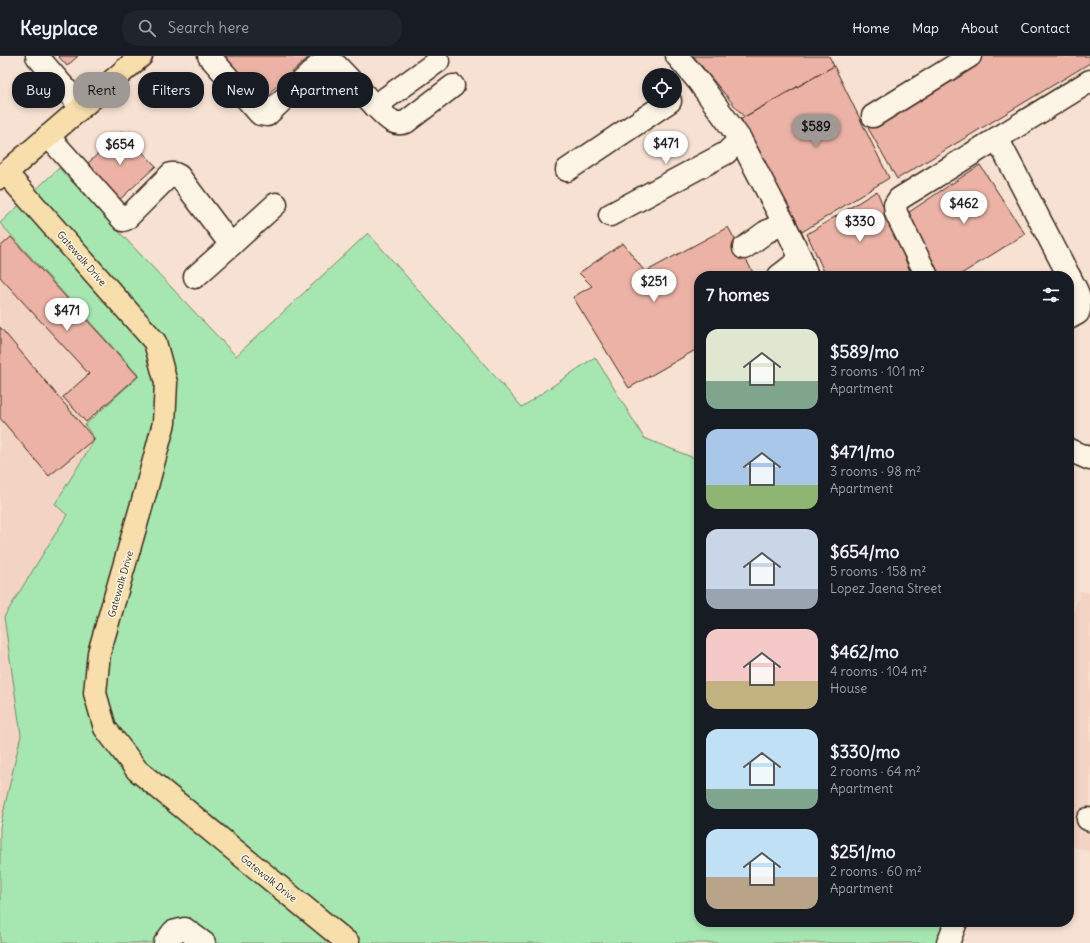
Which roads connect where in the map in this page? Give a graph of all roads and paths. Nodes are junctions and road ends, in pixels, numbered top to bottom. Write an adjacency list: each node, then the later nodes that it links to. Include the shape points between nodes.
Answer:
1 (36, 56): 12 (street)
2 (141, 56): 7 (main road)
3 (209, 56): 13 (street, via 260,114 267,115 317,67 328,62 337,66)
4 (677, 56): 8 (street)
5 (970, 56): 16 (street)
6 (438, 61): 13 (street)
7 (123, 72)
8 (699, 82): 11 (street); 18 (street)
9 (1089, 83): 19 (street)
10 (453, 86): 13 (street, via 401,124 393,123)
11 (682, 93)
12 (73, 99)
13 (375, 106)
14 (81, 108): 17 (main road)
15 (660, 108): 20 (street)
16 (873, 116)
17 (48, 136): 21 (main road); 25 (street, via 121,219 126,219 171,174 175,174)
18 (740, 138): 23 (street, via 726,153); 24 (street)
19 (996, 138): 29 (street, via 899,199 895,205 896,213); 30 (street)
20 (567, 170)
21 (3, 176): 39 (main road, Gatewalk Drive, via 155,342 166,382 164,423 99,653 95,693 105,728 137,770)
22 (276, 204): 25 (street)
23 (610, 215)
24 (784, 223): 26 (street); 27 (street)
25 (231, 244): 31 (street)
26 (744, 248)
27 (804, 267): 28 (street)
28 (793, 271)
29 (925, 271)
30 (1066, 271)
31 (195, 277)
32 (1074, 286): 33 (street, via 1081,306)
33 (1074, 315)
34 (1074, 452): 35 (street)
35 (1090, 459)
36 (954, 927): 40 (street)
37 (165, 943): 38 (street, via 173,932 185,929)
38 (204, 943)
39 (348, 943)
40 (948, 943)

